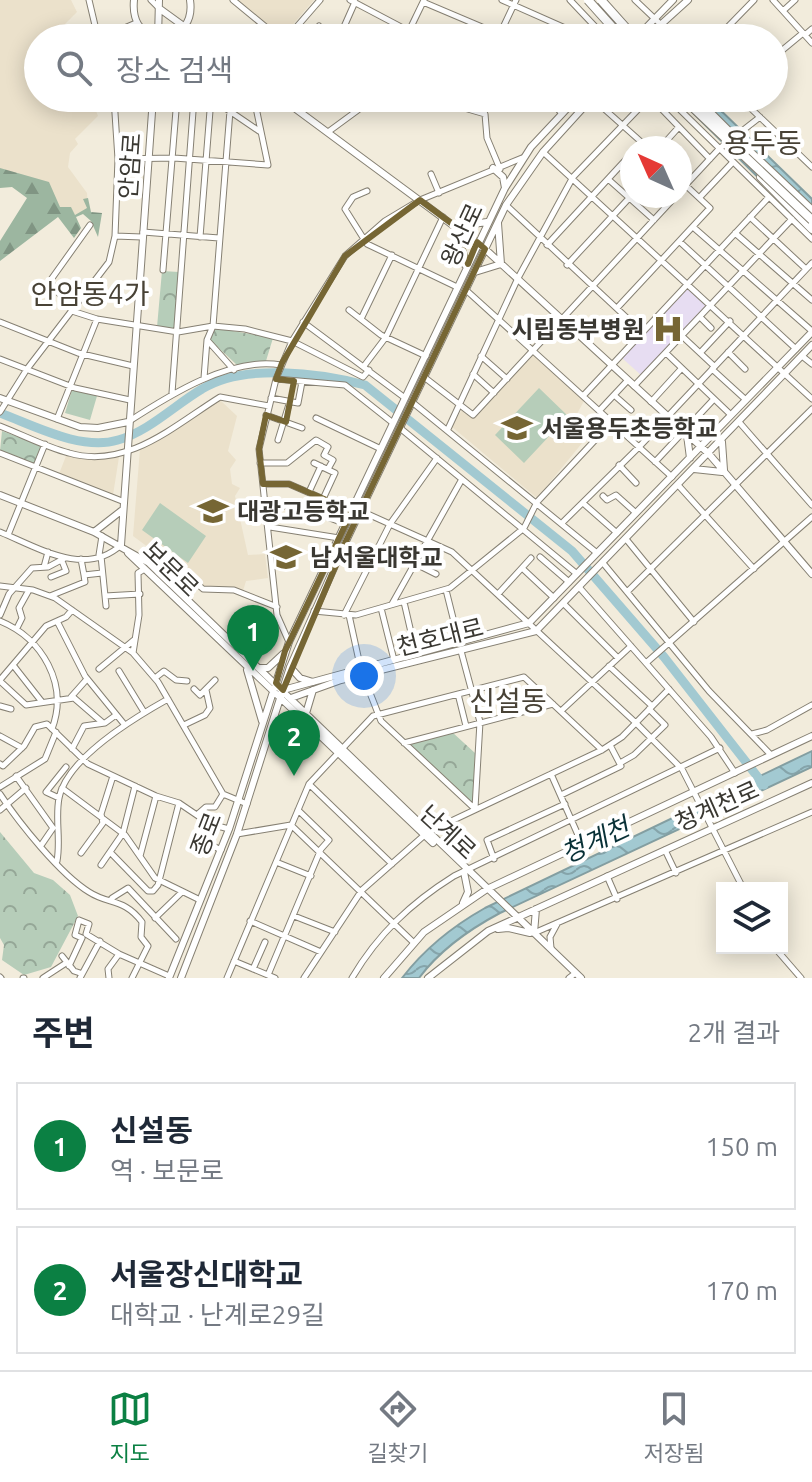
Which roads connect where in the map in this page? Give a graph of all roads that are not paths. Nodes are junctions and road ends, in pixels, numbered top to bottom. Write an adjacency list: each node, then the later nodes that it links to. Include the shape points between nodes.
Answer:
1 (89, 0): 24 (street)
2 (134, 0): 23 (main road)
3 (151, 0): 21 (street)
4 (160, 0): 21 (main road)
5 (190, 0): 27 (main road)
6 (233, 0): 28 (street)
7 (320, 0): 29 (street)
8 (502, 0): 20 (street)
9 (570, 0): 36 (street)
10 (588, 0): 37 (highway, bridge)
11 (601, 0): 38 (highway, bridge)
12 (635, 0): 39 (street)
13 (673, 0): 39 (main road)
14 (688, 0): 39 (main road)
15 (754, 0): 40 (street)
16 (773, 0): 22 (street)
17 (795, 0): 22 (street)
18 (353, 1): 30 (street); 31 (street)
19 (424, 1): 32 (street); 33 (street)
20 (515, 2): 34 (street); 35 (street)
21 (161, 10): 25 (main road); 26 (main road)
22 (784, 10): 42 (street)
23 (136, 23)
24 (95, 24)
25 (160, 24)
26 (181, 24)
27 (186, 24)
28 (262, 24)
29 (299, 24)
30 (344, 24)
31 (396, 24)
32 (412, 24)
33 (473, 24)
34 (505, 24)
35 (557, 24)
36 (592, 24)
37 (609, 24)
38 (623, 24)
39 (655, 24)
40 (730, 24)
41 (812, 29): 42 (street)
42 (804, 34): 43 (street); 44 (street)
43 (812, 43)
44 (788, 46)
45 (115, 112): 78 (street)
46 (152, 112): 75 (main road, 안암로)
47 (176, 112): 76 (street)
48 (193, 112): 79 (street)
49 (210, 112): 81 (street)
50 (230, 112): 82 (street)
51 (231, 112): 68 (street)
52 (256, 112): 68 (street)
53 (300, 112): 69 (main road)
54 (355, 112): 69 (street)
55 (478, 112): 86 (street, via 485,114)
56 (579, 112): 74 (main road, 왕산로)
57 (608, 112): 66 (street)
58 (635, 112): 66 (street)
59 (663, 112): 67 (street)
60 (683, 112): 73 (street)
61 (699, 112): 72 (highway, bridge)
62 (707, 112): 72 (highway, bridge)
63 (755, 112): 65 (street)
64 (562, 114): 77 (main road, 왕산로)
65 (760, 117): 73 (street, bridge); 85 (street)
66 (622, 124): 70 (street); 88 (street)
67 (678, 128): 71 (street); 80 (street)
68 (259, 131): 82 (street, via 268,165)
69 (328, 132): 99 (main road)
70 (635, 136)
71 (671, 136)
72 (736, 144): 104 (highway); 110 (highway, bridge); 116 (highway, bridge)
73 (720, 148): 80 (street); 83 (street)
74 (543, 152): 88 (street); 100 (main road, 왕산로)
75 (148, 158): 76 (street); 78 (street); 119 (main road, 안암로)
76 (174, 158): 79 (street); 118 (street)
77 (522, 158): 86 (street); 91 (main road, 왕산로)
78 (118, 159): 121 (street)
79 (190, 159): 81 (street); 120 (street)
80 (710, 159): 89 (street)
81 (206, 160): 82 (street); 122 (street)
82 (225, 162): 124 (street)
83 (733, 162): 97 (street); 98 (street)
84 (620, 166): 90 (street)
85 (812, 167)
86 (496, 169): 91 (main road); 95 (street)
87 (431, 174): 95 (street)
88 (573, 177): 96 (street); 125 (street)
89 (692, 178)
90 (608, 179): 92 (street); 96 (street)
91 (505, 188): 112 (main road, 왕산로)
92 (620, 188)
93 (367, 191): 127 (street, via 353,197 345,209)
94 (692, 191): 97 (street)
95 (439, 193): 99 (street)
96 (593, 196): 105 (street); 131 (street)
97 (700, 197): 115 (street, via 710,208)
98 (769, 197): 107 (street); 108 (street)
99 (420, 200): 106 (main road); 127 (street)
100 (506, 205): 111 (main road, 왕산로); 125 (street)
101 (620, 208): 105 (street)
102 (642, 208): 109 (street)
103 (665, 208): 109 (street)
104 (812, 208)
105 (614, 215): 123 (street); 139 (street)
106 (443, 217): 114 (main road); 141 (street)
107 (750, 217): 117 (street); 126 (street)
108 (792, 219): 126 (street); 128 (street)
109 (654, 220): 123 (street)
110 (812, 220)
111 (498, 221): 132 (main road, 왕산로); 138 (main road)
112 (487, 222): 114 (main road); 129 (main road, 왕산로)
113 (90, 225): 159 (street, via 50,281)
114 (455, 226): 129 (main road); 142 (main road)
115 (693, 227): 130 (street); 133 (street)
116 (812, 229)
117 (735, 233): 133 (street); 134 (street)
118 (166, 234): 119 (street); 120 (street); 144 (street)
119 (143, 235): 121 (street); 170 (main road, 안암로)
120 (184, 235): 122 (street); 173 (street)
121 (115, 236): 159 (street, via 109,262)
122 (200, 237): 124 (street)
123 (639, 237): 136 (street); 151 (street)
124 (219, 238): 169 (street)
125 (538, 238): 131 (street); 147 (street)
126 (773, 238): 134 (street); 143 (street)
127 (364, 239): 135 (street); 168 (street, via 345,256)
128 (812, 239)
129 (477, 242): 132 (main road); 142 (main road, 왕산로)
130 (680, 242): 136 (street); 140 (street)
131 (547, 245): 139 (street)
132 (485, 249): 138 (main road); 146 (main road, 왕산로)
133 (719, 251): 140 (street); 145 (street)
134 (759, 254): 145 (street); 148 (street)
135 (392, 255): 141 (street); 163 (street)
136 (664, 259): 149 (street); 157 (street)
137 (812, 263): 143 (street)
138 (501, 264): 146 (main road); 147 (main road)
139 (567, 265): 151 (street)
140 (704, 266): 149 (street); 152 (street)
141 (419, 267): 150 (street); 176 (street)
142 (465, 269): 150 (main road, 왕산로)
143 (806, 269): 148 (street)
144 (163, 270)
145 (744, 272): 152 (street); 154 (street)
146 (474, 273): 153 (main road, 왕산로)
147 (518, 278): 164 (street); 165 (main road)
148 (793, 282): 154 (street); 155 (street)
149 (688, 283): 156 (street); 174 (street)
150 (457, 287): 188 (main road, 왕산로)
151 (592, 287): 157 (street); 165 (street)
152 (729, 287): 156 (street); 160 (street)
153 (466, 290): 164 (street); 205 (main road, 왕산로)
154 (777, 298): 160 (street); 172 (street)
155 (812, 300)
156 (713, 305): 161 (street); 166 (street)
157 (617, 308): 174 (street)
158 (349, 310): 163 (street)
159 (72, 311): 162 (street); 179 (street)
160 (762, 316): 175 (street); 182 (street)
161 (701, 318): 171 (street); 177 (street)
162 (97, 319): 170 (street); 187 (street)
163 (361, 319): 176 (street)
164 (499, 319): 183 (street); 189 (street)
165 (562, 320): 183 (street); 195 (main road)
166 (730, 321): 175 (street); 186 (street)
167 (0, 322): 179 (street)
168 (303, 322): 180 (street); 197 (street)
169 (213, 326): 173 (street); 178 (street); 180 (street)
170 (136, 327): 173 (street); 194 (main road, 안암로)
171 (711, 328)
172 (812, 331): 182 (main road)
173 (178, 332): 213 (street)
174 (642, 332): 195 (street)
175 (744, 335): 184 (street); 196 (street)
176 (386, 337): 188 (street); 197 (street)
177 (683, 337): 185 (street); 186 (street)
178 (207, 340): 202 (street); 206 (street)
179 (48, 341): 187 (street); 199 (street)
180 (292, 341): 193 (street); 197 (street, via 363,377)
181 (812, 345): 190 (main road)
182 (796, 349): 196 (main road)
183 (533, 350): 208 (street); 216 (street)
184 (728, 352): 198 (street); 201 (street)
185 (666, 353): 200 (street); 210 (street)
186 (700, 353): 198 (street)
187 (83, 355): 194 (street); 212 (street)
188 (426, 356): 225 (main road, 왕산로)
189 (481, 356): 203 (street); 208 (street)
190 (802, 356): 192 (street); 204 (main road)
191 (0, 359): 199 (street)
192 (812, 364)
193 (281, 365): 202 (street); 207 (street)
194 (133, 366): 221 (main road, 안암로)
195 (612, 366): 210 (main road); 216 (street)
196 (778, 367): 204 (street); 222 (main road)
197 (367, 368): 225 (street)
198 (714, 368): 211 (street); 222 (street)
199 (27, 369): 212 (street); 223 (street)
200 (681, 369): 211 (street); 227 (street)
201 (745, 369)
202 (234, 370): 206 (street)
203 (473, 374): 214 (street); 226 (street)
204 (784, 374): 220 (street); 243 (main road)
205 (424, 377): 225 (main road, 왕산로); 226 (street)
206 (204, 378): 213 (street)
207 (276, 379): 209 (street); 218 (street)
208 (507, 379): 214 (street)
209 (302, 382): 224 (street, via 298,403); 240 (street, via 345,385)
210 (631, 383): 215 (street); 227 (main road)
211 (697, 384): 219 (street); 235 (street)
212 (69, 386): 221 (street); 237 (street)
213 (172, 393): 239 (street)
214 (494, 393): 226 (street, via 473,415)
215 (614, 395): 230 (street); 231 (street)
216 (583, 396): 231 (street)
217 (0, 398): 223 (main road)
218 (271, 398): 224 (street); 228 (street)
219 (714, 399): 234 (street); 249 (street)
220 (812, 399)
221 (130, 400): 239 (main road, 안암로)
222 (746, 400): 234 (main road)
223 (8, 401): 232 (street); 237 (main road)
224 (290, 401): 238 (street)
225 (408, 402): 240 (main road); 245 (main road); 247 (street)
226 (459, 402): 247 (street)
227 (651, 402): 235 (main road)
228 (269, 406): 233 (street); 258 (street, via 220,397)
229 (812, 409): 260 (street)
230 (631, 410)
231 (599, 411): 241 (street)
232 (0, 412)
233 (266, 415): 238 (street); 264 (street)
234 (731, 415): 250 (main road)
235 (667, 416): 248 (street); 249 (main road)
236 (316, 418): 256 (street)
237 (56, 420): 239 (main road, via 88,428)
238 (287, 421): 246 (street); 251 (street)
239 (128, 422): 258 (main road, 안암로)
240 (393, 422): 256 (main road)
241 (612, 422): 254 (street); 282 (street)
242 (645, 422): 248 (street)
243 (739, 422): 252 (main road); 260 (street)
244 (0, 426): 253 (street)
245 (400, 427): 261 (street); 289 (main road)
246 (302, 428)
247 (448, 429): 282 (street)
248 (654, 430): 254 (street)
249 (685, 433): 250 (main road, via 699,438); 255 (main road); 262 (main road); 263 (street)
250 (713, 434): 255 (main road)
251 (278, 440)
252 (722, 440): 259 (main road); 270 (main road)
253 (45, 444): 258 (street, via 71,454); 267 (street)
254 (639, 447): 263 (street); 266 (street)
255 (700, 447): 259 (main road); 262 (main road)
256 (381, 449): 288 (main road)
257 (0, 453): 267 (street)
258 (126, 454): 281 (main road)
259 (709, 454): 269 (main road); 270 (main road)
260 (767, 454): 275 (street); 285 (street)
261 (437, 458): 272 (street); 295 (street)
262 (690, 458): 271 (main road)
263 (655, 462): 271 (street)
264 (260, 463): 268 (street, via 287,463 316,440 328,447 324,455 333,460); 274 (street)
265 (314, 463): 268 (street)
266 (619, 465): 273 (street); 283 (street)
267 (36, 467): 281 (street); 284 (street)
268 (324, 468): 277 (street); 280 (street, via 335,473)
269 (694, 469): 270 (main road); 276 (main road)
270 (724, 472): 275 (main road)
271 (672, 477): 290 (main road)
272 (462, 479): 297 (street); 305 (street)
273 (636, 483)
274 (263, 484): 277 (street, via 289,484); 296 (street)
275 (735, 484): 291 (street); 306 (main road)
276 (678, 485): 291 (street); 304 (main road)
277 (309, 492): 280 (street)
278 (0, 495): 284 (main road, 보문로)
279 (605, 498): 290 (street, via 616,495)
280 (323, 499): 288 (street)
281 (122, 501): 287 (main road)
282 (536, 503): 293 (street); 297 (street)
283 (583, 503): 293 (street); 300 (street)
284 (22, 505): 299 (main road, 보문로); 301 (street)
285 (812, 505)
286 (284, 506): 294 (street, via 289,503)
287 (121, 511): 299 (main road); 307 (main road)
288 (351, 511): 294 (main road)
289 (361, 511): 295 (street); 348 (main road)
290 (636, 513): 300 (main road)
291 (704, 514): 320 (street); 321 (street)
292 (812, 517): 306 (street)
293 (563, 522): 309 (street)
294 (346, 524): 303 (main road)
295 (390, 524): 305 (street); 350 (street)
296 (270, 527): 303 (street); 345 (street)
297 (524, 527): 322 (street); 324 (street)
298 (0, 532): 301 (street)
299 (94, 532): 302 (main road, 보문로)
300 (617, 533): 309 (main road)
301 (8, 535): 308 (street)
302 (102, 536): 307 (main road, 보문로); 310 (street)
303 (339, 538): 359 (main road)
304 (626, 539): 316 (main road); 320 (street)
305 (426, 540): 315 (street); 322 (street, via 452,552)
306 (784, 541): 321 (street); 326 (main road)
307 (121, 545): 310 (street); 317 (main road, 보문로)
308 (48, 552): 314 (street); 318 (street)
309 (597, 553): 324 (main road, 천호대로)
310 (100, 556): 313 (street); 323 (street)
311 (540, 557): 329 (street)
312 (531, 558): 319 (street)
313 (81, 559): 314 (street); 327 (street)
314 (64, 560): 318 (street); 328 (street, via 66,571)
315 (414, 563): 325 (street); 343 (street)
316 (603, 563): 330 (main road); 335 (street)
317 (146, 566): 336 (street, via 138,573); 345 (street, via 194,581 203,589 234,590); 371 (main road, 보문로); 376 (main road, 보문로)
318 (44, 567): 332 (street, via 32,568)
319 (522, 568): 337 (street); 340 (street)
320 (651, 569): 335 (street); 353 (street)
321 (754, 569): 353 (street)
322 (472, 570): 334 (street); 337 (street)
323 (102, 573): 327 (street); 339 (street)
324 (578, 573): 329 (main road, 천호대로)
325 (436, 574)
326 (812, 574)
327 (84, 575): 338 (street, via 85,582)
328 (51, 577)
329 (569, 582): 340 (main road, 천호대로)
330 (582, 584): 342 (main road); 362 (street)
331 (0, 586): 332 (street)
332 (13, 588): 333 (street); 349 (street)
333 (29, 590): 338 (street); 355 (street, via 19,608)
334 (446, 590): 341 (street); 360 (street, 천호대로)
335 (627, 592): 361 (street)
336 (140, 594): 339 (street); 357 (street)
337 (498, 594): 354 (street)
338 (49, 596): 347 (street)
339 (105, 596): 344 (street)
340 (554, 598): 354 (main road, 천호대로)
341 (404, 602): 343 (street); 367 (street, 천호대로)
342 (563, 603): 356 (main road); 368 (street)
343 (391, 605): 346 (street)
344 (106, 606)
345 (277, 607): 359 (street)
346 (381, 608): 350 (street); 369 (street, 천호대로)
347 (72, 610): 352 (street); 363 (street)
348 (314, 611): 350 (street); 374 (main road)
349 (0, 615)
350 (346, 616): 378 (street)
351 (0, 621): 355 (street)
352 (57, 621): 358 (street); 380 (street)
353 (694, 622): 361 (street)
354 (529, 623): 356 (street); 360 (main road, 천호대로)
355 (17, 628): 358 (street)
356 (536, 631): 365 (main road, 천호대로); 385 (street)
357 (134, 640): 363 (street); 366 (street)
358 (33, 641): 372 (street); 398 (street, via 44,651)
359 (289, 642): 364 (main road)
360 (459, 642): 367 (main road, 천호대로)
361 (668, 644): 370 (street); 422 (street)
362 (631, 646): 368 (street); 370 (street)
363 (123, 648): 366 (street); 375 (street)
364 (285, 651): 376 (main road, via 268,668); 381 (main road)
365 (461, 651): 378 (main road, 천호대로); 388 (street)
366 (133, 653): 379 (street)
367 (416, 654): 369 (main road, 천호대로)
368 (618, 658): 373 (street)
369 (394, 660): 378 (main road, 천호대로)
370 (646, 663): 389 (street)
371 (244, 664): 376 (main road, 보문로); 412 (main road)
372 (13, 665): 382 (street); 399 (street)
373 (609, 666): 385 (street); 404 (street)
374 (290, 667): 386 (main road); 391 (main road, 종로)
375 (99, 669)
376 (256, 670): 381 (main road, 보문로); 392 (main road, 보문로)
377 (119, 671): 408 (street)
378 (362, 672): 386 (main road, 천호대로); 410 (street)
379 (155, 678): 384 (street, via 164,671); 396 (street)
380 (87, 679): 394 (street); 409 (street)
381 (277, 679): 391 (main road, 보문로); 392 (main road, 종로)
382 (0, 680): 399 (street, via 26,705)
383 (215, 680): 390 (street)
384 (187, 681)
385 (592, 682): 407 (street); 415 (street)
386 (314, 685): 391 (main road); 395 (main road); 411 (main road)
387 (194, 689): 390 (street, via 200,695)
388 (472, 689): 393 (street); 400 (street, via 524,677); 413 (street)
389 (669, 689): 404 (street); 429 (street)
390 (206, 690): 418 (street, via 210,708)
391 (283, 690): 392 (main road); 395 (main road, 보문로); 397 (main road, 종로)
392 (273, 692): 397 (main road, 보문로); 412 (main road, 종로)
393 (458, 694): 410 (street); 419 (street)
394 (71, 697): 398 (street); 414 (street)
395 (292, 698): 397 (main road); 401 (main road); 406 (main road, 보문로)
396 (168, 699): 408 (street); 418 (street)
397 (281, 699): 401 (main road, 보문로); 417 (main road, 종로)
398 (56, 700): 399 (street); 420 (street)
399 (42, 702)
400 (553, 704): 407 (street); 413 (street)
401 (287, 705): 406 (main road, 보문로); 417 (main road)
402 (812, 705): 422 (street)
403 (0, 706): 405 (street)
404 (651, 708): 415 (street); 425 (street, via 665,725)
405 (11, 709)
406 (298, 709): 411 (main road, 난계로)
407 (561, 711): 431 (street)
408 (144, 712): 416 (street)
409 (116, 715): 414 (street); 416 (street)
410 (376, 715): 426 (street); 432 (street)
411 (306, 718): 421 (main road); 432 (main road, 난계로)
412 (262, 721): 455 (main road, 종로)
413 (480, 722): 419 (street); 460 (street)
414 (103, 723): 430 (street, via 84,726)
415 (636, 723): 425 (street); 427 (street)
416 (124, 724): 434 (street)
417 (273, 724): 421 (main road, 종로)
418 (184, 725): 450 (street)
419 (466, 726): 426 (street)
420 (54, 731): 428 (street, via 47,724 35,727); 430 (street); 441 (street, via 45,759)
421 (270, 732): 458 (main road, 종로)
422 (751, 734): 433 (street)
423 (0, 736): 428 (street)
424 (812, 736): 433 (main road, 청계천로)
425 (651, 738): 436 (street); 438 (street)
426 (404, 743): 460 (street)
427 (610, 745): 431 (street); 436 (street)
428 (22, 748): 435 (street)
429 (720, 748): 438 (street); 439 (street)
430 (72, 749): 434 (street)
431 (602, 750): 440 (street)
432 (341, 751): 444 (street); 473 (main road, 난계로)
433 (769, 756): 439 (main road, 청계천로)
434 (85, 761): 442 (street); 448 (street)
435 (0, 764)
436 (620, 765): 452 (street)
437 (66, 767): 454 (street, via 46,792)
438 (682, 769): 451 (street); 466 (street)
439 (735, 773): 451 (main road, 청계천로)
440 (551, 774): 452 (street); 460 (street)
441 (16, 776): 446 (street); 447 (street)
442 (113, 776): 445 (street); 465 (street, via 101,814)
443 (812, 783): 469 (main road, 청계천로)
444 (309, 784): 462 (street); 486 (street)
445 (135, 786): 453 (street); 471 (street)
446 (0, 787)
447 (26, 788): 457 (street); 474 (street, via 53,828)
448 (62, 788): 454 (street); 465 (street)
449 (0, 794): 457 (street)
450 (223, 794): 455 (street); 464 (street, via 215,807)
451 (694, 794): 469 (street); 475 (main road, 청계천로)
452 (561, 795): 459 (street)
453 (156, 796): 456 (street); 482 (street)
454 (59, 798): 484 (street)
455 (237, 802): 458 (street); 470 (main road, 종로)
456 (179, 803): 464 (street); 492 (street)
457 (7, 804): 461 (street); 474 (street)
458 (247, 804): 472 (main road, 종로)
459 (565, 804): 466 (street); 483 (street, via 487,840)
460 (475, 809): 473 (street)
461 (0, 810)
462 (298, 810): 468 (street); 480 (street, via 329,840)
463 (812, 812): 478 (street)
464 (198, 814): 467 (street)
465 (104, 820): 471 (street); 481 (street)
466 (572, 821): 475 (street); 483 (street)
467 (209, 823): 470 (street); 476 (street, via 203,841)
468 (291, 825): 472 (street); 480 (street); 485 (street)
469 (710, 827): 477 (main road, 청계천로); 478 (street)
470 (229, 829): 476 (main road, 종로)
471 (123, 833): 479 (street); 482 (street)
472 (237, 834): 532 (main road, 종로)
473 (426, 834): 486 (street); 488 (main road, 난계로)
474 (42, 844): 484 (street)
475 (582, 844): 496 (main road, 청계천로)
476 (221, 850): 498 (main road, 종로)
477 (665, 850): 489 (street); 491 (main road, 청계천로)
478 (724, 851): 489 (street); 493 (street)
479 (110, 852): 487 (street); 492 (street, via 148,891)
480 (320, 852): 490 (street); 494 (street)
481 (81, 853)
482 (139, 857): 492 (street)
483 (494, 859): 488 (street)
484 (57, 861): 497 (street, via 89,892)
485 (276, 862): 490 (street); 505 (street)
486 (392, 864): 494 (street)
487 (101, 865)
488 (466, 871): 496 (main road, 난계로); 500 (main road, via 468,892); 506 (street, via 424,895)
489 (676, 873): 499 (street)
490 (311, 876): 502 (street)
491 (607, 876): 499 (street); 501 (main road, 청계천로)
492 (158, 881): 495 (street)
493 (740, 882)
494 (362, 890): 506 (street); 509 (street)
495 (182, 892): 498 (street); 503 (street)
496 (487, 892): 500 (main road, 청계천로); 504 (main road, 난계로)
497 (111, 899): 503 (street, via 128,888); 522 (street, via 142,922 141,937 148,946)
498 (198, 899): 527 (main road, 종로)
499 (617, 899): 507 (street)
500 (462, 906): 515 (main road, 청계천로)
501 (536, 909): 504 (main road, 청계천로); 510 (main road)
502 (294, 916): 509 (street); 511 (street)
503 (155, 918): 512 (street)
504 (517, 919): 508 (main road, 청계천로); 510 (main road)
505 (250, 921): 511 (street); 521 (street)
506 (394, 921): 515 (street); 536 (street)
507 (558, 923): 510 (street); 516 (street, via 550,937)
508 (490, 930): 510 (main road); 538 (main road, 청계천로)
509 (335, 932): 517 (street)
510 (532, 933): 516 (main road); 528 (main road)
511 (284, 935): 517 (street); 525 (street)
512 (176, 939)
513 (100, 941): 518 (street); 523 (street, via 86,934 89,924 79,920 75,935 82,938); 526 (street)
514 (265, 942): 524 (street)
515 (413, 942): 537 (main road, 청계천로)
516 (551, 949): 528 (main road)
517 (321, 952): 535 (street)
518 (119, 954): 522 (street); 530 (street, via 108,969)
519 (780, 954): 539 (street)
520 (62, 956): 523 (street)
521 (234, 961): 524 (street); 533 (street)
522 (140, 962): 527 (street); 531 (street)
523 (68, 965): 526 (street); 529 (street)
524 (253, 969): 525 (street)
525 (268, 975): 534 (street)
526 (80, 976)
527 (169, 977)
528 (575, 977)
529 (43, 978)
530 (109, 978)
531 (132, 978)
532 (181, 978)
533 (227, 978)
534 (275, 978)
535 (304, 978)
536 (352, 978)
537 (384, 978)
538 (428, 978)
539 (801, 978)

